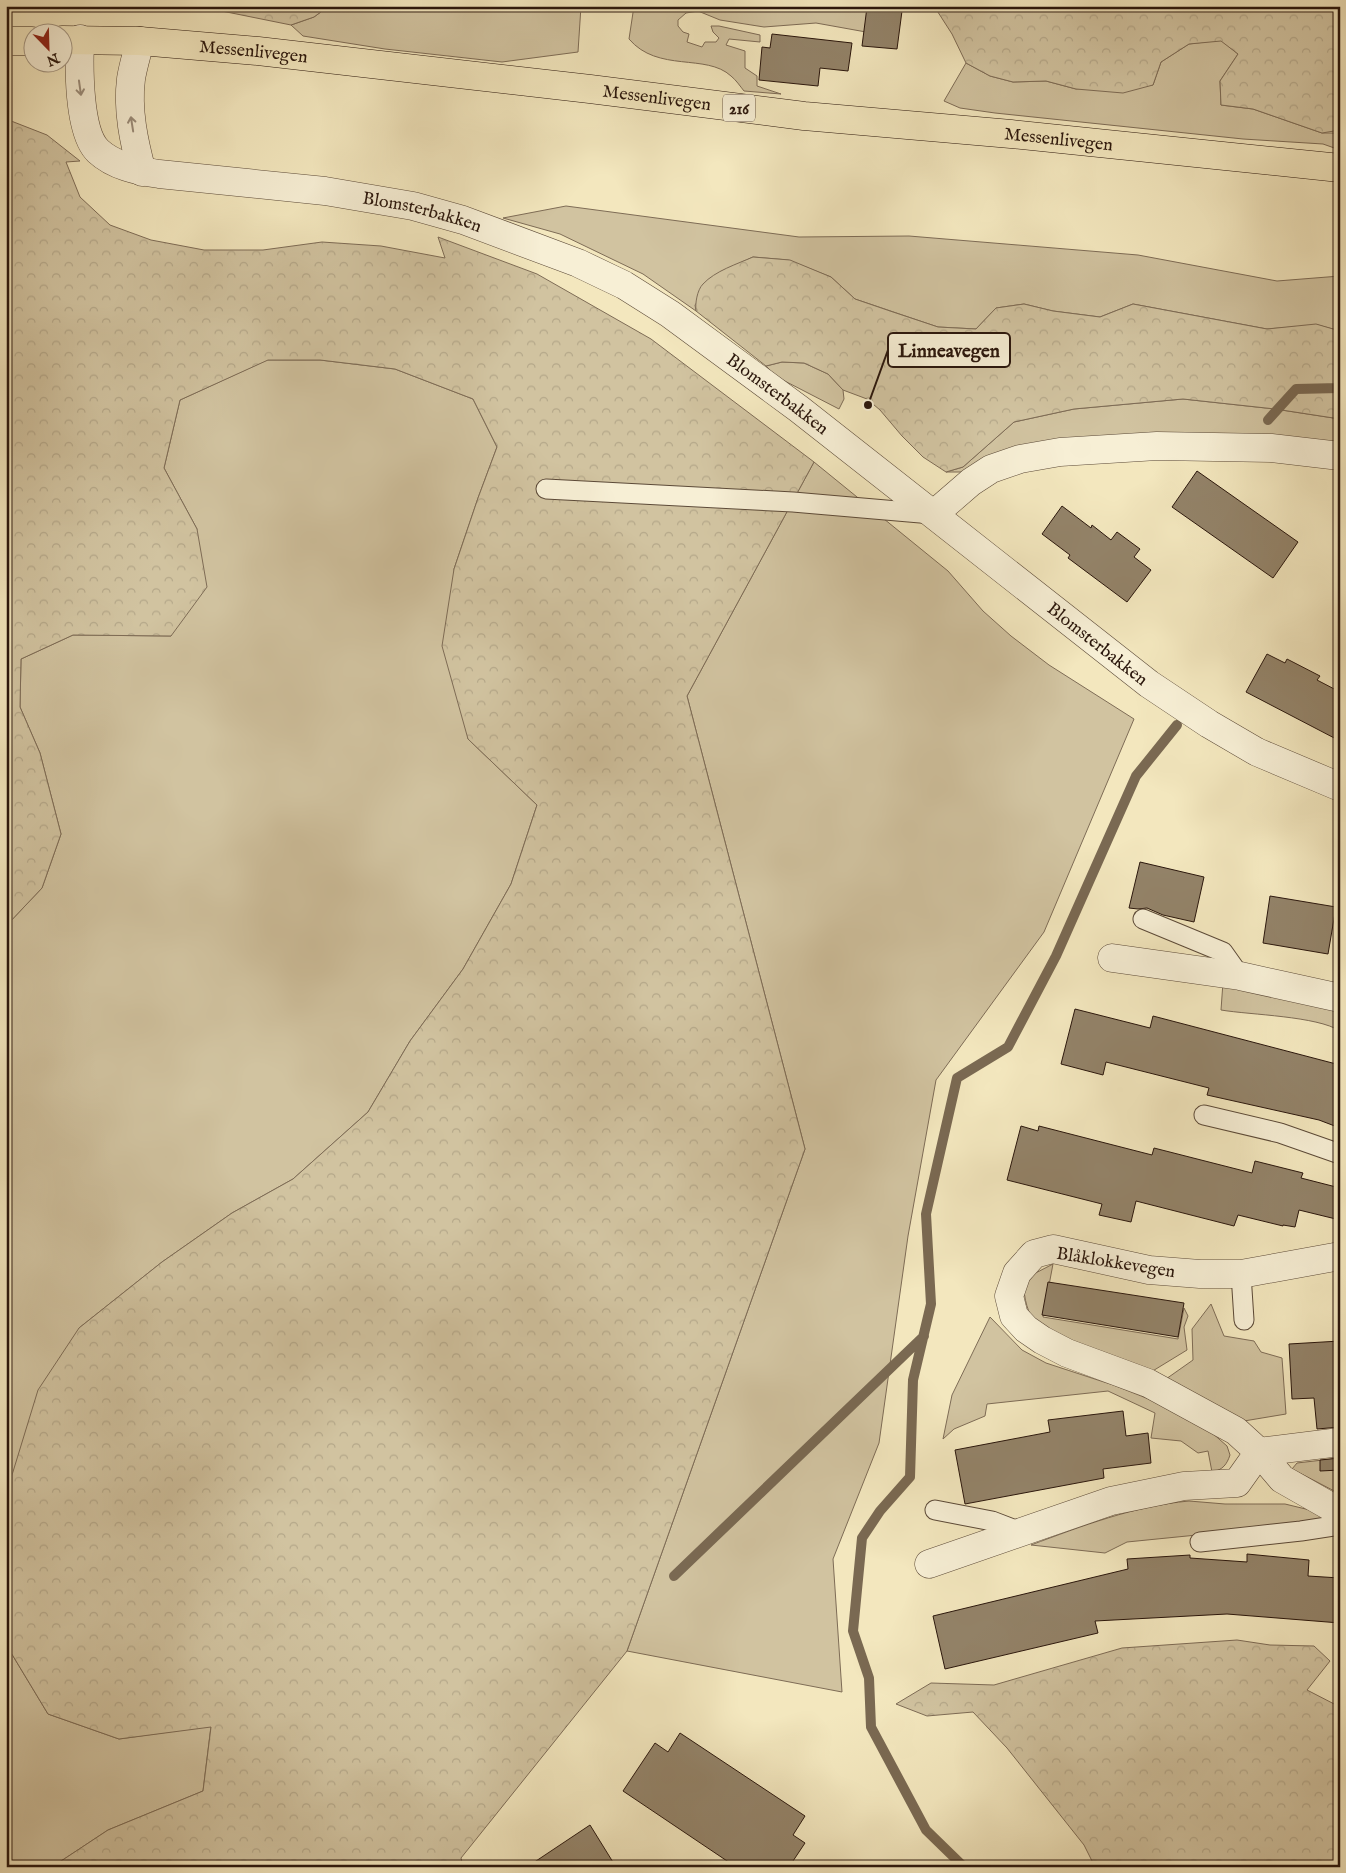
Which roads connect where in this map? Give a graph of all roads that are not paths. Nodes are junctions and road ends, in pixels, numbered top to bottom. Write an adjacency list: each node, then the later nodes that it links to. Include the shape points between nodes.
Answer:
1 (22, 40): 3 (main road)
2 (72, 40): 4 (main road, Messenlivegen / 216)
3 (6, 41)
4 (140, 41): 6 (main road, Messenlivegen / 216, via 258,51 804,116); 7 (street, one-way to 4, via 130,110 131,80)
5 (72, 45): 7 (street, Blomsterbakken, one-way to 7, via 86,129 97,150 116,163)
6 (1340, 168)
7 (142, 172): 10 (street, Blomsterbakken, via 325,191 413,206 463,220 578,263 624,285 670,314)
8 (1340, 456): 10 (street, via 1271,448 1166,446 1060,452 991,469)
9 (546, 489): 10 (lane, via 792,502)
10 (934, 514): 11 (street, Blomsterbakken, via 1149,684 1208,724 1257,752)
11 (1340, 787)
12 (1143, 919): 14 (lane, via 1223,952)
13 (1112, 958): 14 (street)
14 (1240, 976): 15 (street)
15 (1340, 998)
16 (1204, 1115): 17 (lane, via 1280,1133)
17 (1340, 1154)
18 (1340, 1256): 19 (street, Blåklokkevegen)
19 (1241, 1274): 20 (lane); 22 (street, Blåklokkevegen, via 1149,1270 1054,1249 1034,1254 1017,1273 1009,1296 1014,1316 1042,1340 1067,1353 1148,1383 1236,1431)
20 (1244, 1320)
21 (1340, 1442): 22 (street)
22 (1259, 1452): 24 (street, Blåklokkevegen, via 1282,1479); 26 (street, via 1237,1483 1184,1486 1111,1501)
23 (935, 1510): 26 (lane, via 992,1521)
24 (1340, 1512)
25 (1340, 1525): 27 (lane)
26 (1021, 1532): 28 (street)
27 (1200, 1542)
28 (930, 1564)

